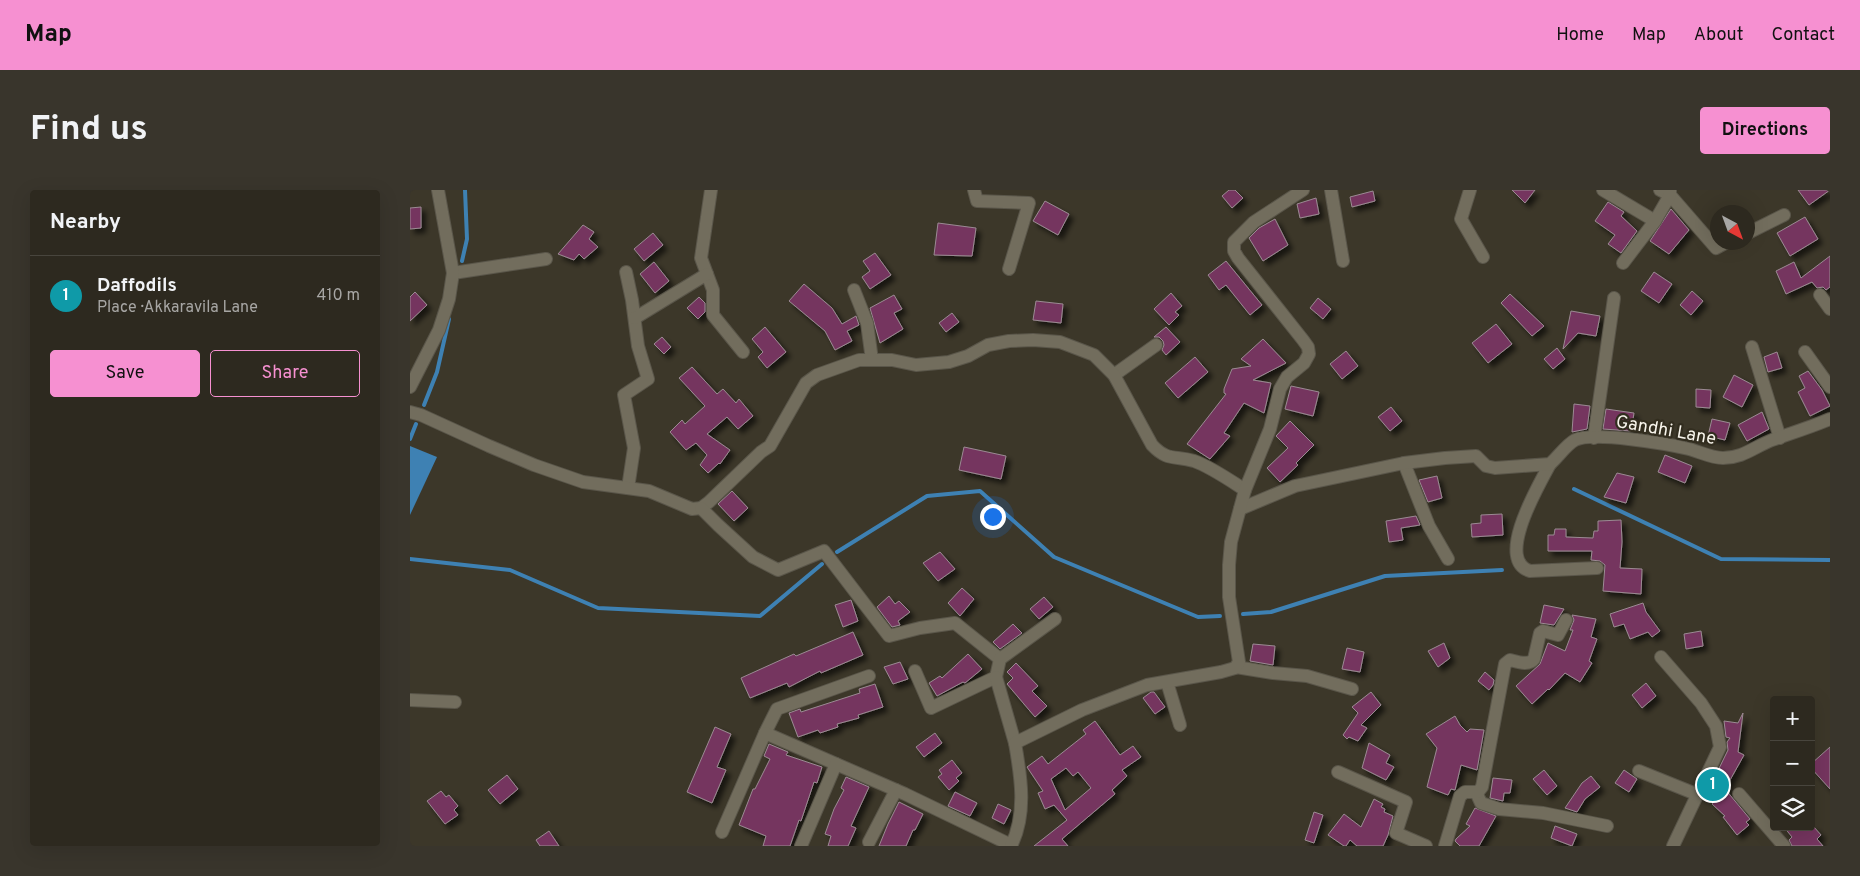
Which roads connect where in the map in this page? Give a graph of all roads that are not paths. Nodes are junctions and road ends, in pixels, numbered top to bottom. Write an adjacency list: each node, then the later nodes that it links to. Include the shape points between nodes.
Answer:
1 (438, 190): 19 (street)
2 (711, 190): 20 (street, via 701,258)
3 (974, 190): 17 (street, via 977,201 1029,203)
4 (1303, 190): 41 (street, via 1254,222 1234,242 1238,258 1303,340 1309,354 1280,389 1270,428)
5 (1331, 190): 15 (street)
6 (1470, 190): 13 (street, via 1462,219)
7 (1603, 190): 10 (street)
8 (1666, 192): 10 (street); 12 (street)
9 (1784, 215): 11 (street)
10 (1655, 221): 16 (street)
11 (1755, 230)
12 (1710, 241)
13 (1483, 257)
14 (546, 259): 19 (street)
15 (1344, 261)
16 (1623, 263)
17 (1010, 269)
18 (626, 272): 25 (street)
19 (453, 273): 32 (street, via 439,330)
20 (707, 274): 25 (street); 28 (street, via 713,290 713,315)
21 (854, 290): 30 (street, via 867,323)
22 (1820, 295): 24 (street)
23 (1614, 298): 36 (street)
24 (1830, 309)
25 (635, 318): 40 (street, via 638,346 648,379 624,395 634,448)
26 (1156, 345): 31 (street)
27 (1752, 347): 37 (street)
28 (743, 352)
29 (1805, 352): 33 (street)
30 (872, 360): 31 (street, via 916,365 949,362 988,345 1045,340 1094,355); 42 (street, via 858,360 811,379 770,446)
31 (1114, 375): 41 (street, via 1160,454 1194,461)
32 (410, 387)
33 (1830, 387)
34 (410, 412): 40 (street, via 534,465 583,482)
35 (1830, 419): 37 (street, Gandhi Lane)
36 (1594, 438): 37 (street, Gandhi Lane, via 1649,442 1722,458 1744,455); 39 (street, Gandhi Lane, via 1576,440)
37 (1780, 438)
38 (1404, 463): 39 (street, via 1476,456 1486,466 1496,468); 43 (street, via 1295,486); 44 (street, via 1429,526)
39 (1550, 464): 45 (street, Gandhi Lane, via 1526,509 1516,550 1518,559 1530,571)
40 (628, 488): 42 (street, via 649,491 692,509)
41 (1245, 490): 43 (street)
42 (701, 508): 49 (street, via 753,558 778,570 824,551 889,636 955,623)
43 (1240, 509): 50 (street, via 1228,565 1229,598 1239,662)
44 (1448, 559)
45 (1597, 568)
46 (1055, 619): 49 (street)
47 (1566, 620): 65 (street, via 1558,635 1540,632 1532,662 1510,660 1504,667 1482,787)
48 (1661, 657): 66 (street, via 1701,703 1716,726 1720,747)
49 (1000, 660): 53 (street)
50 (1236, 667): 54 (street); 55 (street, via 1307,676)
51 (915, 671): 53 (street, via 931,708)
52 (869, 676): 59 (street, via 777,709)
53 (996, 677): 60 (street)
54 (1167, 682): 58 (street); 60 (street, via 1147,685 1082,710)
55 (1352, 688)
56 (410, 700): 57 (street)
57 (455, 702)
58 (1180, 725)
59 (765, 733): 61 (street); 69 (street)
60 (1015, 743): 72 (street, via 1021,792 1019,830)
61 (836, 764): 64 (street); 71 (street)
62 (1639, 771): 66 (street)
63 (1338, 772): 73 (street, via 1406,802 1396,833)
64 (896, 790): 70 (street); 72 (street)
65 (1476, 792): 68 (street, via 1481,803 1499,808); 74 (street, via 1464,792 1460,796)
66 (1696, 794): 75 (street)
67 (1739, 794): 76 (street)
68 (1608, 826)
69 (722, 832)
70 (869, 842)
71 (801, 846)
72 (1011, 846)
73 (1426, 846)
74 (1445, 846)
75 (1672, 846)
76 (1784, 846)

